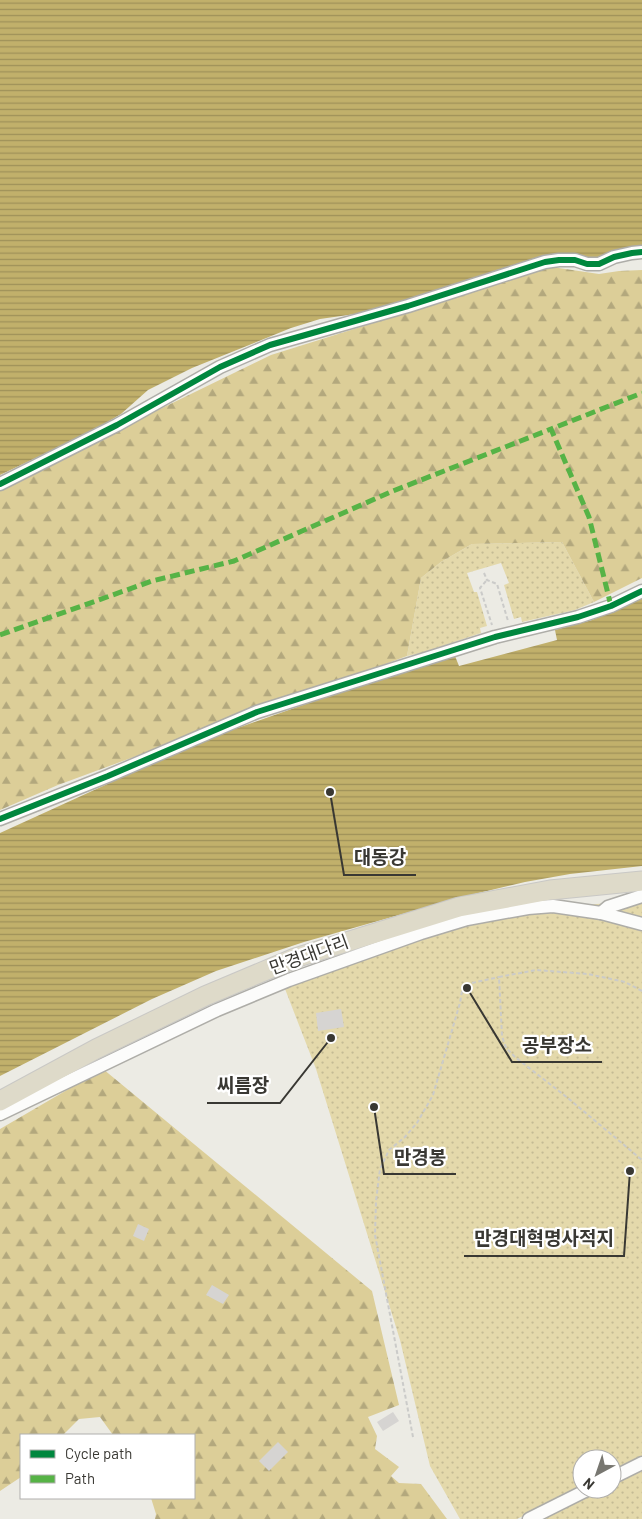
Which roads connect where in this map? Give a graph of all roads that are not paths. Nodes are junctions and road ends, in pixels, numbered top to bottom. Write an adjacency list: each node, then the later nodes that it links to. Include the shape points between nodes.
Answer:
1 (642, 252): 2 (street, via 614,257 599,264 575,260 544,262 270,346 220,367 117,425)
2 (0, 484)
3 (642, 592): 4 (street, via 578,617 495,637 257,712)
4 (0, 819)
5 (642, 881): 9 (highway, 만경대다리, via 550,890 459,907 295,958 205,996 96,1049)
6 (642, 896): 7 (street, via 608,907)
7 (601, 913): 8 (street); 10 (street, via 553,906 528,908 467,919 421,933 289,980 217,1010)
8 (642, 924)
9 (0, 1101)
10 (0, 1114)
11 (642, 1463): 12 (street)
12 (622, 1473)
13 (572, 1498): 14 (street)
14 (529, 1519)

